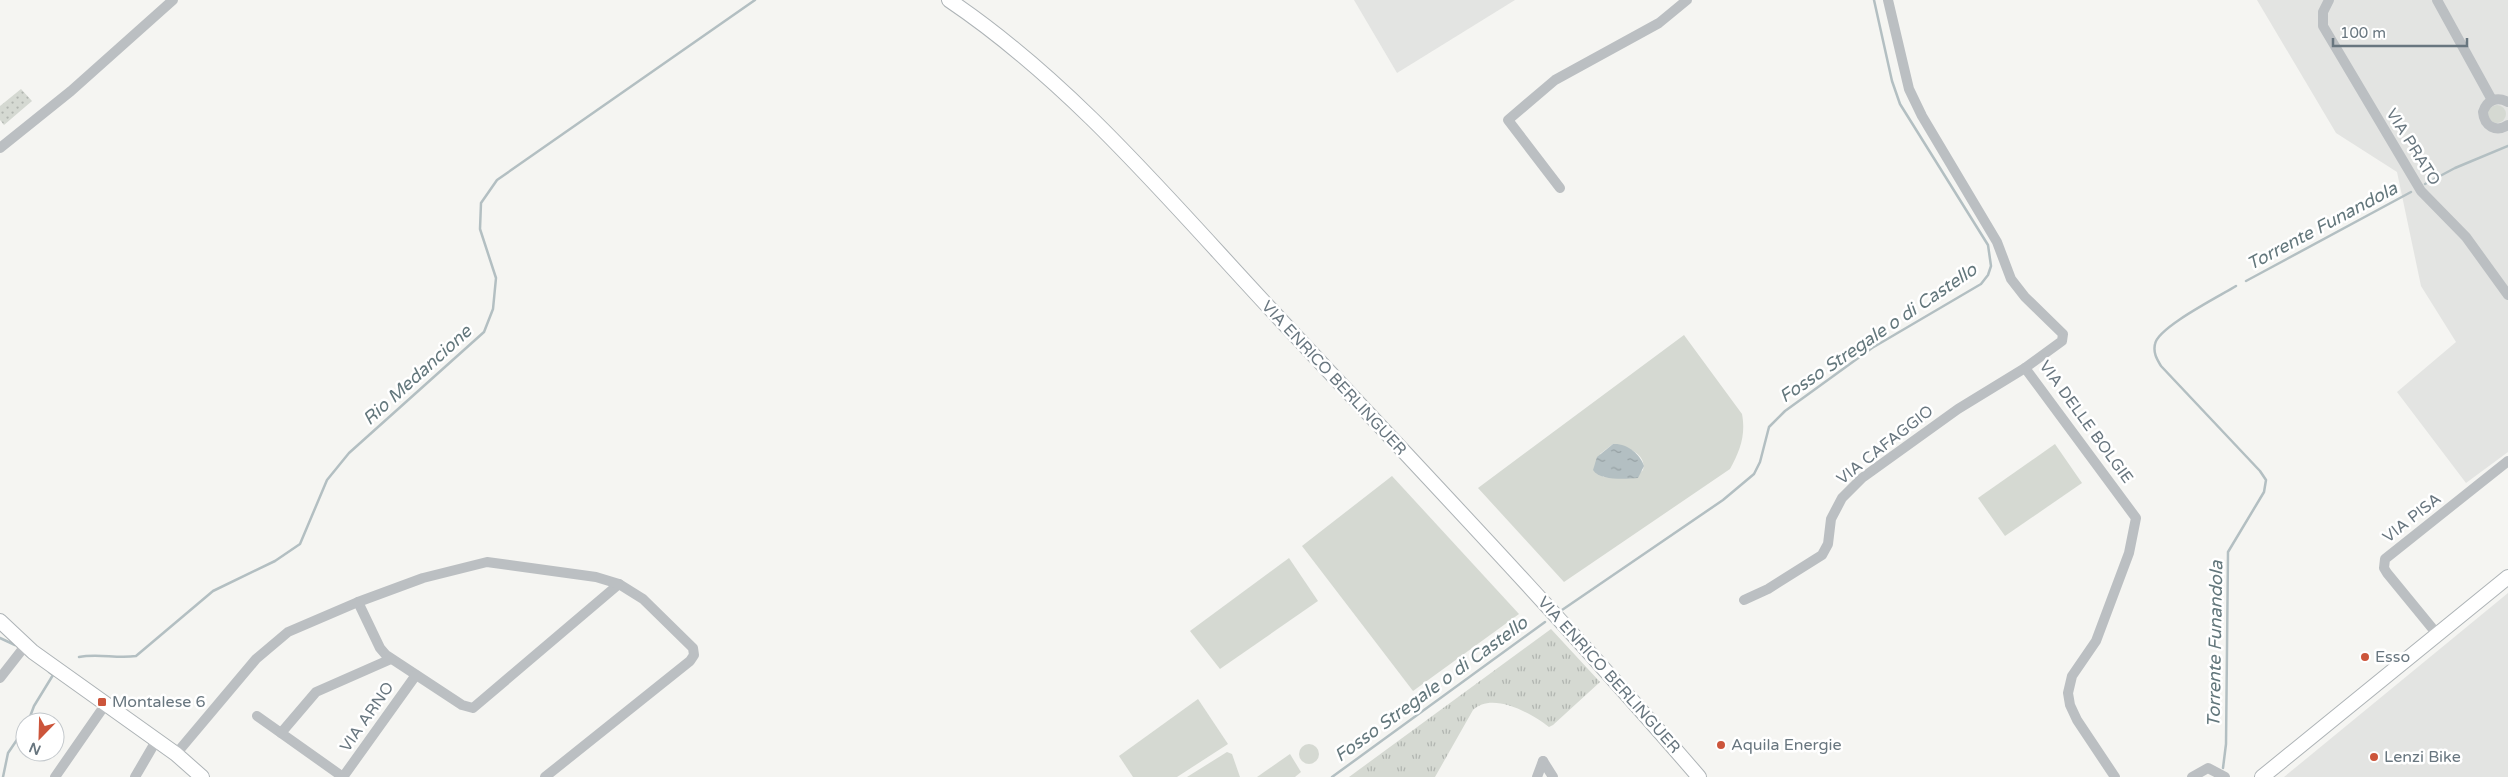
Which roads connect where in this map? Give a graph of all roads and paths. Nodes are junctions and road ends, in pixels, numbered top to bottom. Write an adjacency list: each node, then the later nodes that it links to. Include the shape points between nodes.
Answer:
1 (173, 0): 10 (street, via 72,91)
2 (948, 0): 37 (main road, VIA ENRICO BERLINGUER, via 1053,83 1126,154 1532,590)
3 (1687, 0): 11 (street, via 1659,23 1555,80 1508,120)
4 (1888, 0): 13 (street, VIA DELLE BOLGIE, via 1909,89 1922,116 1997,242 2011,279 2024,297 2063,334 2062,341)
5 (2328, 0): 12 (street, VIA PRATO, via 2323,12 2323,26 2418,186 2466,237)
6 (2437, 0): 7 (street)
7 (2492, 100): 8 (street); 9 (street, via 2483,112 2486,122 2494,128)
8 (2508, 102)
9 (2508, 125)
10 (0, 148)
11 (1560, 188)
12 (2508, 295)
13 (2025, 368): 17 (street, VIA CAFAGGIO, via 1958,409 1862,478 1842,498 1831,519 1828,544 1822,555); 38 (street, VIA DELLE BOLGIE, via 2136,518 2129,552 2096,641 2072,676 2068,693 2077,720)
14 (2508, 461): 20 (street, VIA PISA, via 2385,559 2387,573)
15 (2508, 577): 20 (main road)
16 (619, 584): 18 (street, via 596,577 487,562 423,578); 23 (street, via 473,708 466,707); 34 (street, via 643,599 689,643 694,655)
17 (1744, 600)
18 (358, 602): 22 (street, via 380,648); 29 (street, via 288,632 256,659)
19 (0, 621): 21 (main road)
20 (2437, 634): 41 (main road)
21 (25, 646): 24 (street); 25 (main road)
22 (391, 659): 23 (street); 27 (street, via 316,692)
23 (416, 675): 33 (street, VIA ARNO)
24 (0, 678)
25 (105, 705): 28 (main road); 30 (street)
26 (256, 716): 27 (street)
27 (280, 733): 33 (street)
28 (156, 740): 29 (main road); 31 (street)
29 (176, 754): 32 (main road)
30 (55, 777)
31 (135, 777)
32 (202, 777)
33 (343, 777)
34 (545, 777)
35 (1537, 777): 36 (street, via 1543,761)
36 (1553, 777)
37 (1699, 777)
38 (2115, 777)
39 (2192, 777): 40 (street, via 2208,768)
40 (2226, 777)
41 (2262, 777)

